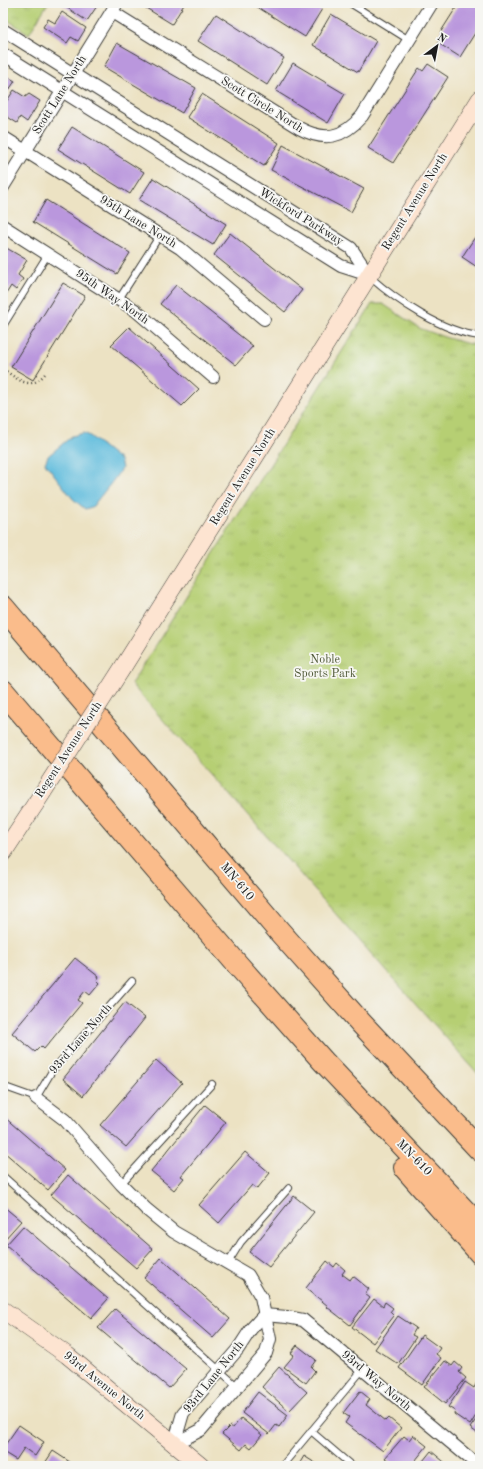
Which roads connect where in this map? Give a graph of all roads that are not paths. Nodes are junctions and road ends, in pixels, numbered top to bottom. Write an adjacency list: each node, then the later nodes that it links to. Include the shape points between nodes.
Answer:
1 (350, 3): 5 (lane)
2 (432, 3): 5 (street, Scott Circle North)
3 (115, 7): 5 (street, Scott Circle North, via 308,134 320,136 344,133 354,125); 7 (street, Scott Lane North)
4 (3, 30): 7 (street, Wickford Parkway)
5 (409, 40)
6 (3, 54): 8 (street, Wickford Parkway)
7 (73, 74): 8 (street, Scott Lane North); 17 (street, Wickford Parkway, via 351,248)
8 (62, 91): 12 (street, Scott Lane North); 17 (street, Wickford Parkway, via 341,266)
9 (480, 99): 10 (street, Regent Avenue North)
10 (475, 119): 17 (street, Regent Avenue North)
11 (3, 137): 12 (street, 95th Lane North)
12 (25, 151): 13 (street, Scott Lane North); 15 (street, 95th Lane North)
13 (3, 187)
14 (3, 226): 16 (street, 95th Way North)
15 (160, 235): 18 (lane); 19 (street, 95th Lane North, via 180,248)
16 (48, 254): 18 (street, 95th Way North); 20 (lane)
17 (369, 275): 21 (lane, via 427,318); 25 (street, Regent Avenue North, bridge)
18 (119, 299): 22 (street, 95th Way North)
19 (264, 319)
20 (3, 326)
21 (480, 336)
22 (213, 377)
23 (3, 608): 26 (highway, MN-610)
24 (3, 691): 28 (highway, MN-610)
25 (3, 853)
26 (279, 931): 32 (highway); 33 (highway, MN-610)
27 (132, 981): 31 (lane, 93rd Lane North, via 52,1071)
28 (323, 1061): 37 (highway, MN-610); 38 (highway, via 385,1144)
29 (212, 1084): 35 (lane)
30 (3, 1089): 31 (lane, via 8,1088)
31 (36, 1098): 35 (street, 93rd Lane North, via 65,1120)
32 (480, 1130)
33 (480, 1150)
34 (3, 1176): 43 (lane)
35 (120, 1184): 39 (street, 93rd Lane North, via 174,1232)
36 (289, 1188): 39 (lane, via 241,1242)
37 (480, 1227)
38 (480, 1253)
39 (228, 1263): 41 (street, 93rd Lane North, via 248,1275 261,1297)
40 (3, 1310): 46 (street, 93rd Avenue North, via 67,1354)
41 (264, 1315): 42 (street, 93rd Way North, via 303,1320); 43 (street, 93rd Lane North); 44 (street, 93rd Lane North, via 270,1339 266,1353)
42 (363, 1369): 45 (lane); 50 (street, 93rd Way North)
43 (219, 1371): 44 (lane); 46 (street, 93rd Lane North, via 183,1413)
44 (238, 1387): 46 (street, 93rd Lane North, via 201,1430)
45 (311, 1431): 48 (lane); 49 (lane)
46 (174, 1444): 47 (street, 93rd Avenue North)
47 (200, 1466)
48 (282, 1466)
49 (352, 1466)
50 (479, 1466)

